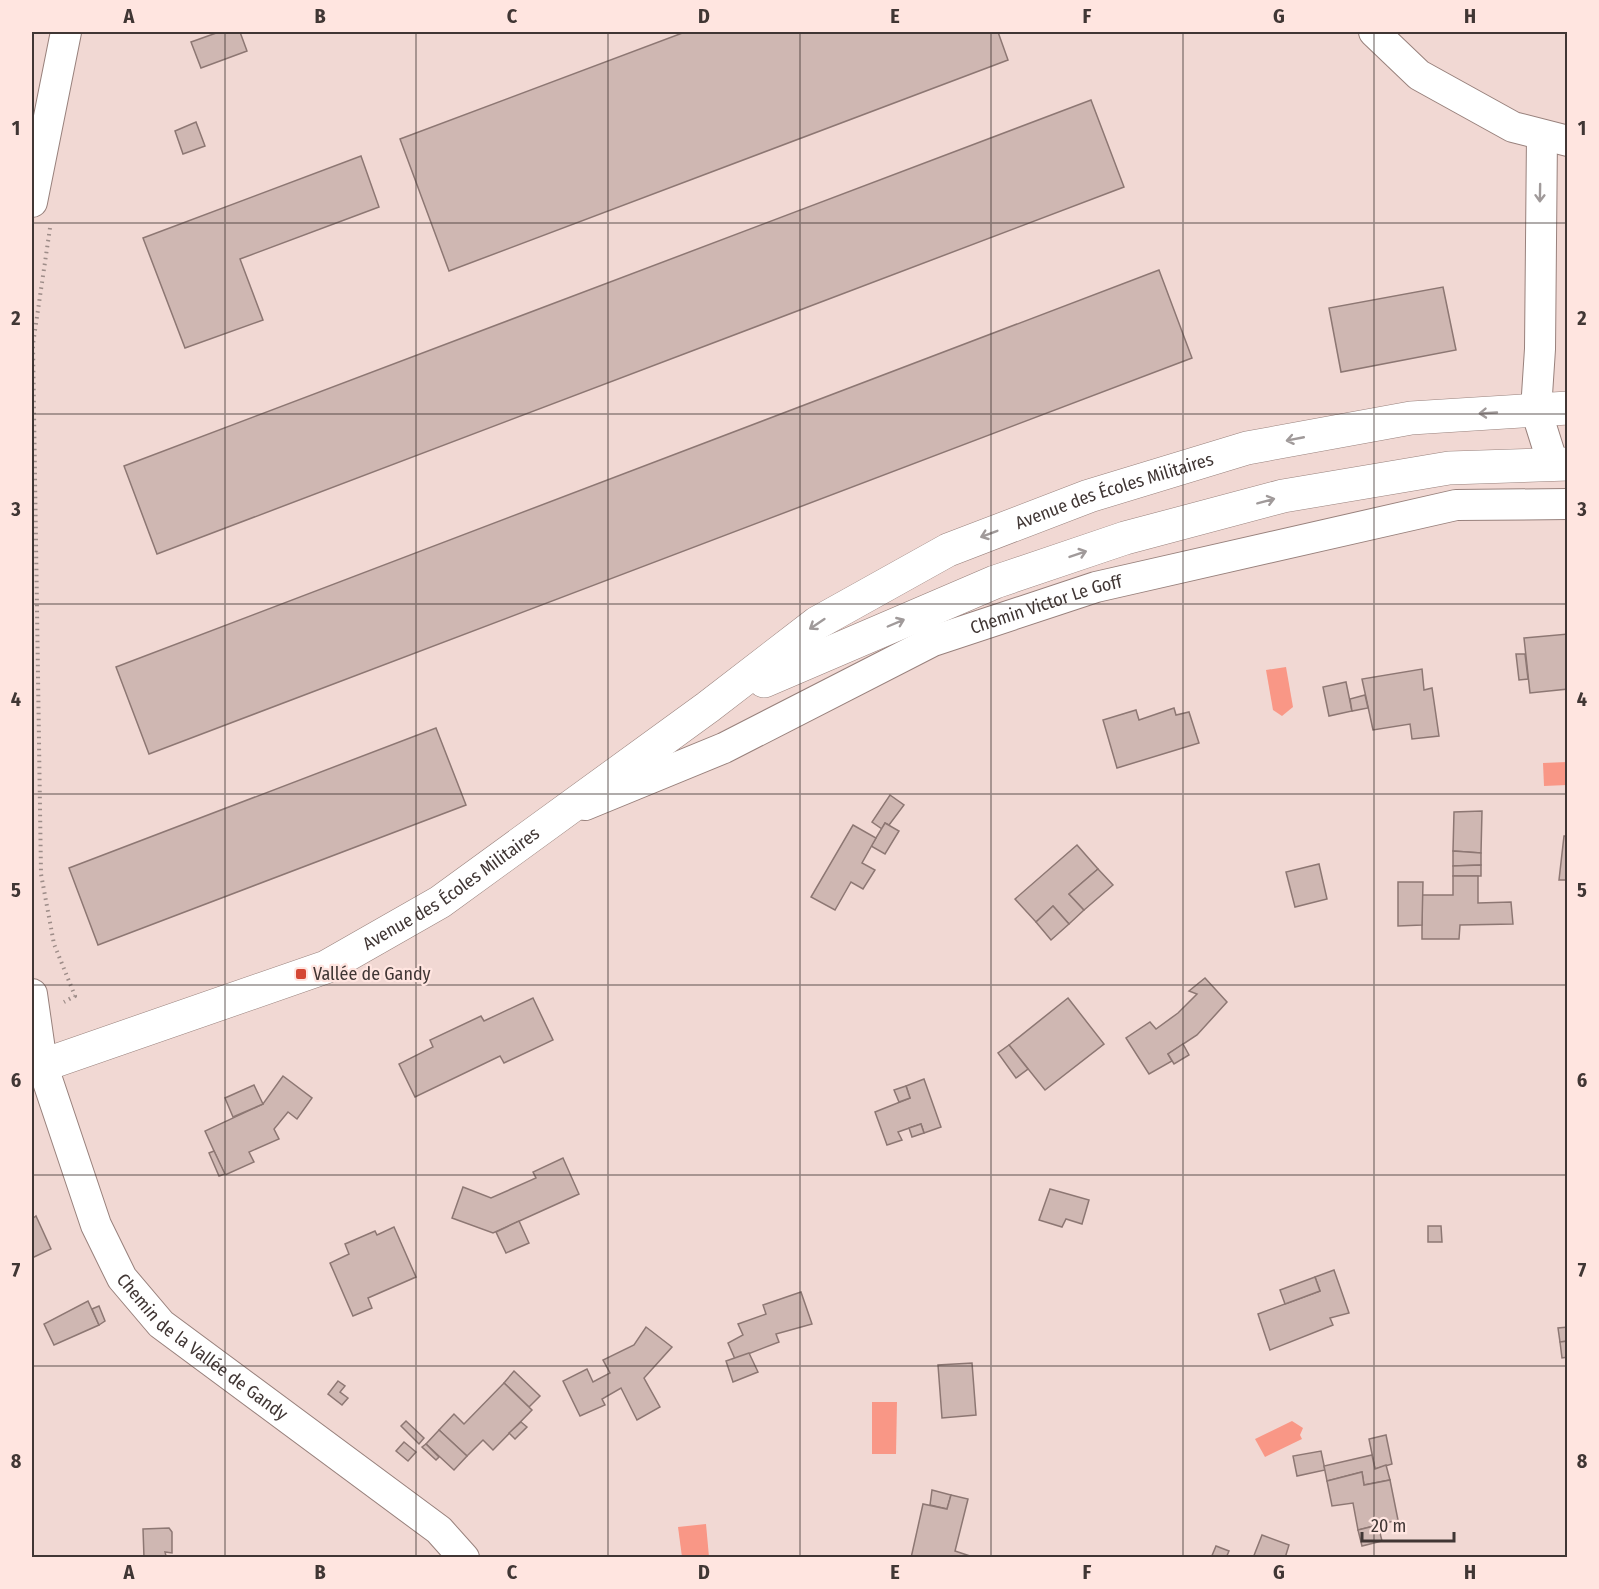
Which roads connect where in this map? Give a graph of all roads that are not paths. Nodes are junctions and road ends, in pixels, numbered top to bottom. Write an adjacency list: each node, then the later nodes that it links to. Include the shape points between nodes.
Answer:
1 (66, 32): 4 (street)
2 (1374, 32): 3 (street, via 1419,75 1513,128)
3 (1555, 138): 5 (street, one-way to 5, via 1539,349)
4 (42, 211)
5 (1552, 409): 6 (street); 8 (street, Avenue des Écoles Militaires, one-way to 8, via 1411,418 1247,448 1089,496 948,550 908,572 817,623)
6 (1563, 455): 8 (street, Avenue des Écoles Militaires, one-way to 6, via 994,582 1125,538 1283,496 1449,468)
7 (1568, 504): 9 (street, Chemin Victor Le Goff, via 1456,505 1096,587 933,641 724,748)
8 (708, 707): 9 (street, Avenue des Écoles Militaires)
9 (559, 816): 11 (street, Avenue des Écoles Militaires, via 440,902 326,967)
10 (33, 1005): 11 (street, Chemin de la Vallée de Gandy)
11 (37, 1066): 12 (street, Chemin de la Vallée de Gandy, via 96,1225 122,1278 160,1324 439,1530)
12 (464, 1557)

